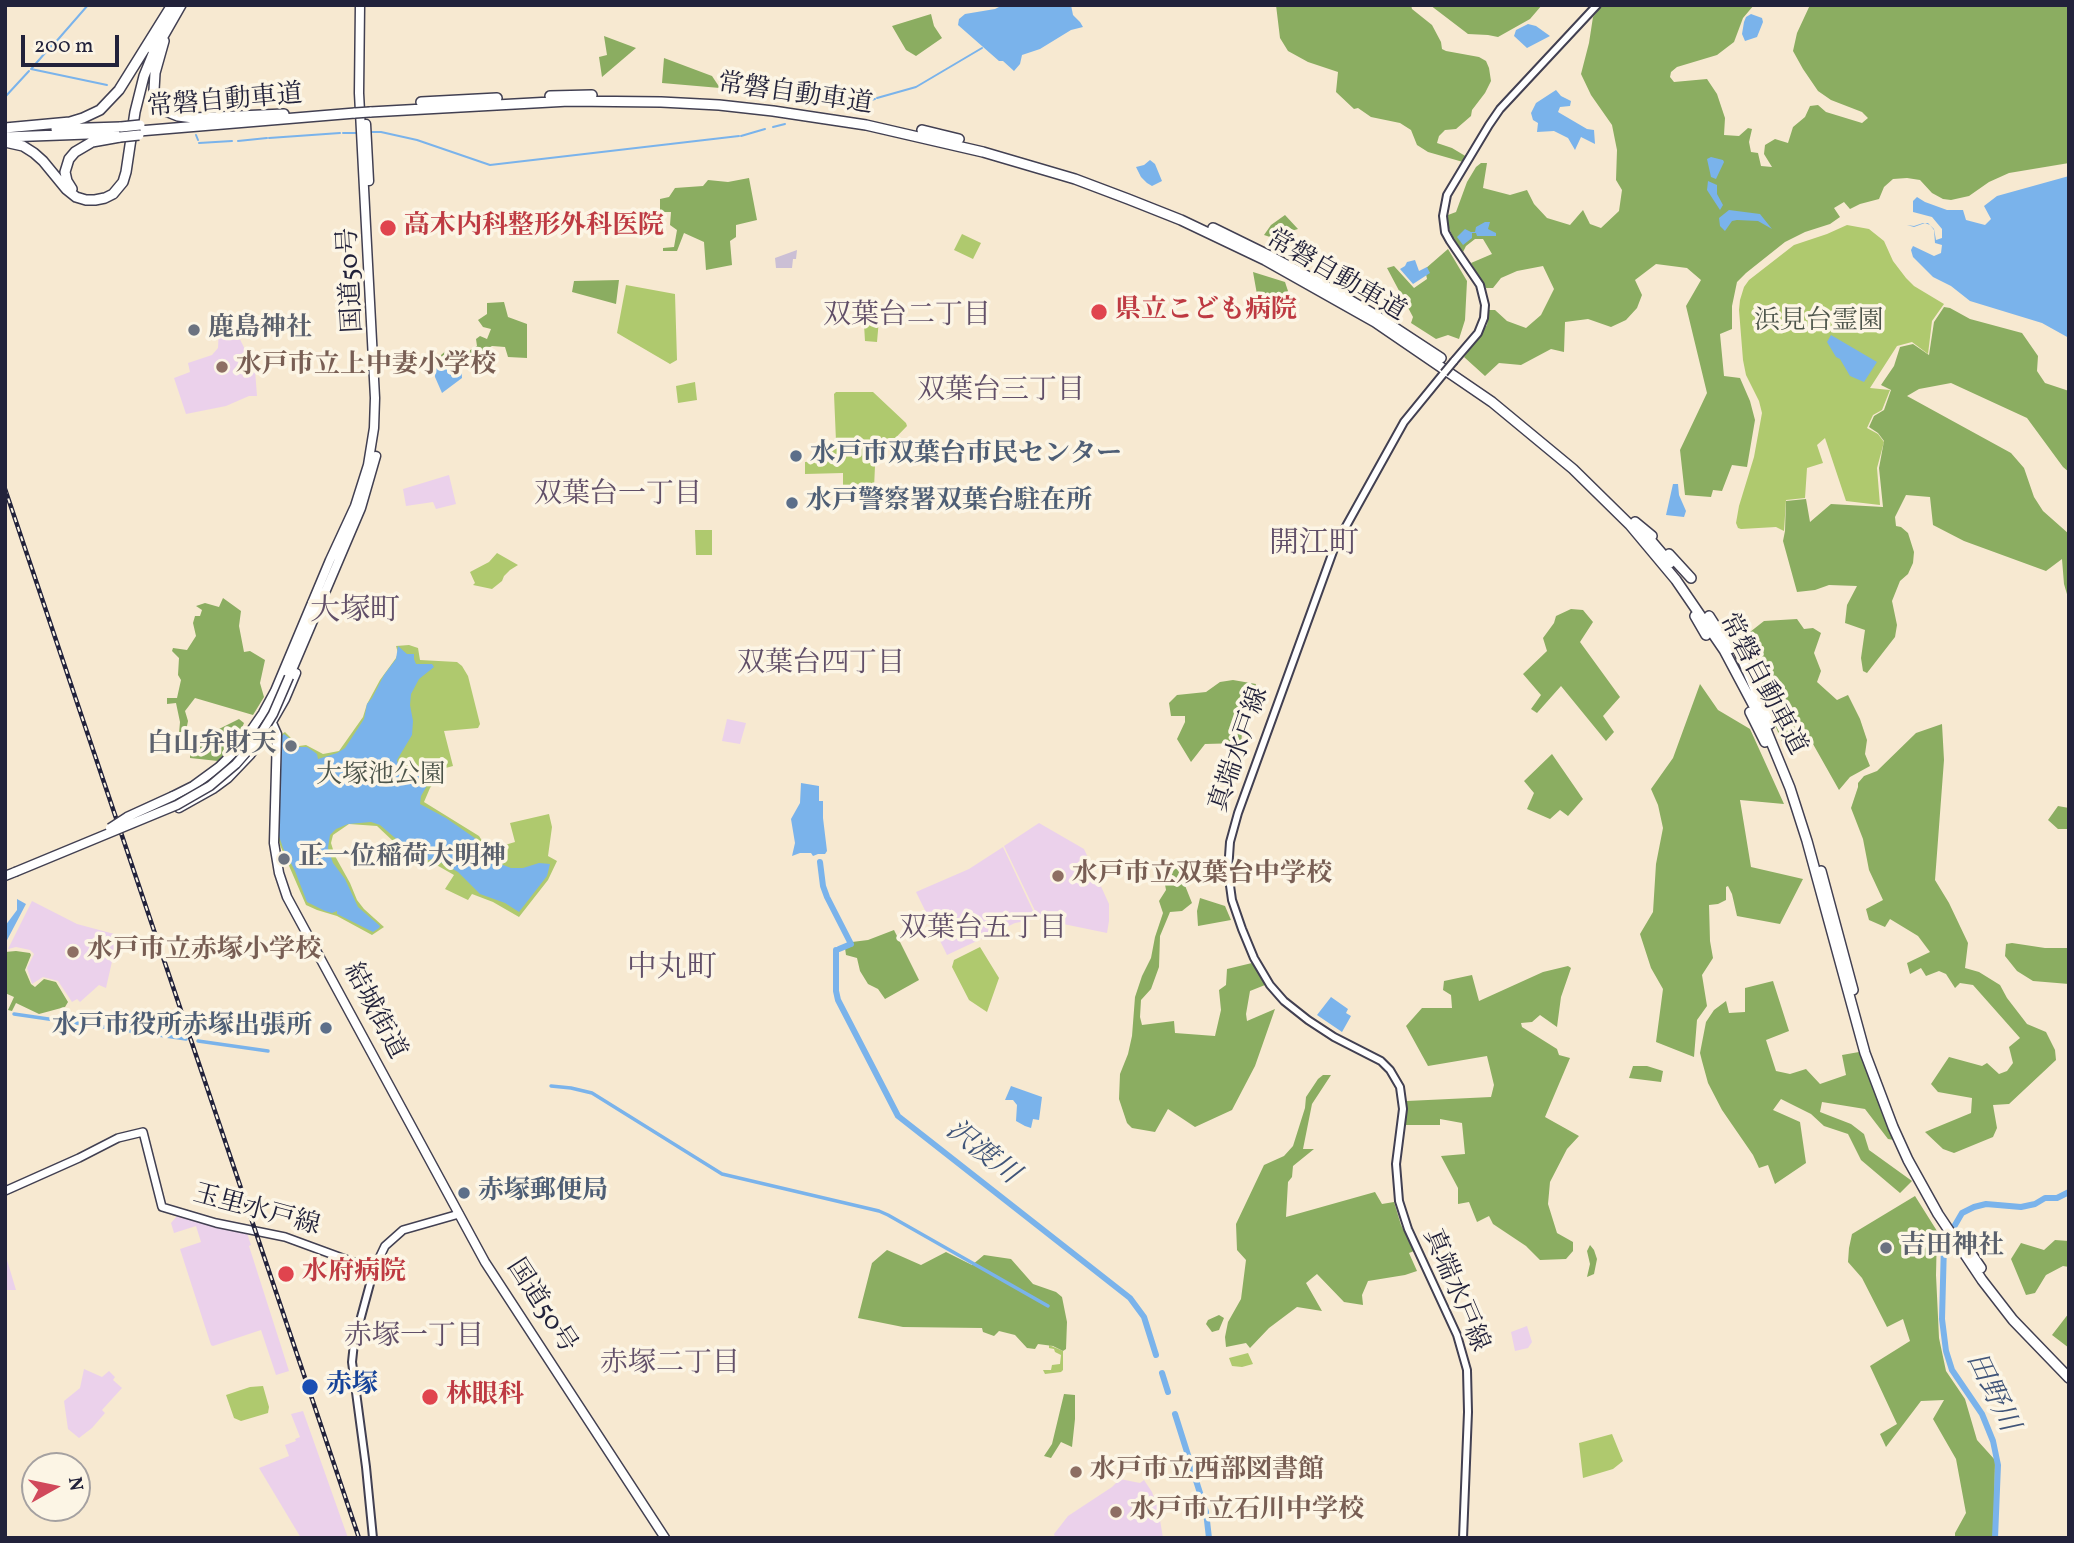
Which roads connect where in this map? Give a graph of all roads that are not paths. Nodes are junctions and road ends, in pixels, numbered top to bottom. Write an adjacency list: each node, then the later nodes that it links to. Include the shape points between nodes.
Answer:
1 (172, 5): 5 (highway)
2 (181, 5): 5 (highway)
3 (362, 5): 14 (highway, 国道50号, via 380,411 371,477)
4 (1597, 5): 42 (main road, 真端水戸線, bridge, via 1494,118 1447,195 1445,232 1480,285 1484,318 1478,333 1405,419 1335,546 1230,842 1232,900 1254,958 1270,985 1308,1020 1381,1061 1400,1087 1399,1201 1453,1324 1466,1370)
5 (161, 33): 8 (highway, via 154,85 157,99 168,112 193,118); 9 (highway, via 150,39 119,90 95,113 66,123); 11 (highway, via 133,100 120,181 102,196 75,192 65,172 71,156); 12 (highway, via 135,111 126,172 113,194 95,201 76,197 38,156)
6 (769, 107): 7 (highway, 常磐自動車道, bridge, via 569,101); 13 (highway, 常磐自動車道, via 893,124 985,146 1130,193 1225,233 1352,301 1457,369 1557,448); 15 (highway, 常磐自動車道, via 905,133 1029,165 1128,199 1265,260 1375,322 1492,402 1602,497)
7 (355, 111): 8 (highway, 常磐自動車道); 10 (highway, 常磐自動車道)
8 (284, 114): 10 (highway, 常磐自動車道)
9 (5, 129): 11 (highway, 常磐自動車道)
10 (139, 131): 11 (highway, 常磐自動車道, bridge)
11 (120, 132): 12 (highway, 常磐自動車道)
12 (5, 140)
13 (1635, 522): 16 (highway); 24 (highway, 常磐自動車道, via 1704,609)
14 (341, 545): 19 (highway); 20 (highway, via 341,562 332,587); 22 (highway)
15 (1666, 568): 17 (highway); 28 (highway, 常磐自動車道, via 1700,613 1749,696)
16 (1691, 578)
17 (1706, 635)
18 (1740, 652): 24 (highway)
19 (287, 676): 29 (highway, bridge, via 257,731 223,769 185,796); 30 (highway, bridge, via 257,740 220,778 177,805)
20 (285, 699): 23 (highway); 25 (highway)
21 (1750, 712): 28 (highway)
22 (263, 713): 23 (highway, 結城街道); 29 (highway, bridge, via 219,767 193,786)
23 (272, 724): 25 (highway, 結城街道); 26 (highway)
24 (1770, 724): 32 (highway, 常磐自動車道, via 1802,808)
25 (276, 734): 27 (highway, 結城街道)
26 (260, 741): 27 (highway, via 269,738); 30 (highway, bridge, via 213,789 179,808)
27 (276, 749): 33 (highway, 結城街道, via 273,837 282,886)
28 (1797, 810): 32 (highway, 常磐自動車道, via 1865,1053)
29 (110, 828): 31 (highway, bridge)
30 (89, 841): 31 (highway, bridge)
31 (10, 871)
32 (1896, 1126): 37 (highway, 常磐自動車道, via 1938,1214 1964,1255)
33 (412, 1128): 35 (highway, 国道50号)
34 (5, 1191): 36 (main road, 玉里水戸線, via 118,1138 143,1132 162,1207 285,1237)
35 (459, 1214): 36 (main road, via 398,1234 385,1246); 41 (highway, 国道50号, via 499,1284)
36 (374, 1269): 40 (main road, via 352,1362)
37 (2016, 1318): 38 (highway, 常磐自動車道); 39 (highway, 常磐自動車道)
38 (2069, 1370)
39 (2069, 1378)
40 (373, 1538)
41 (666, 1538)
42 (1463, 1538)

